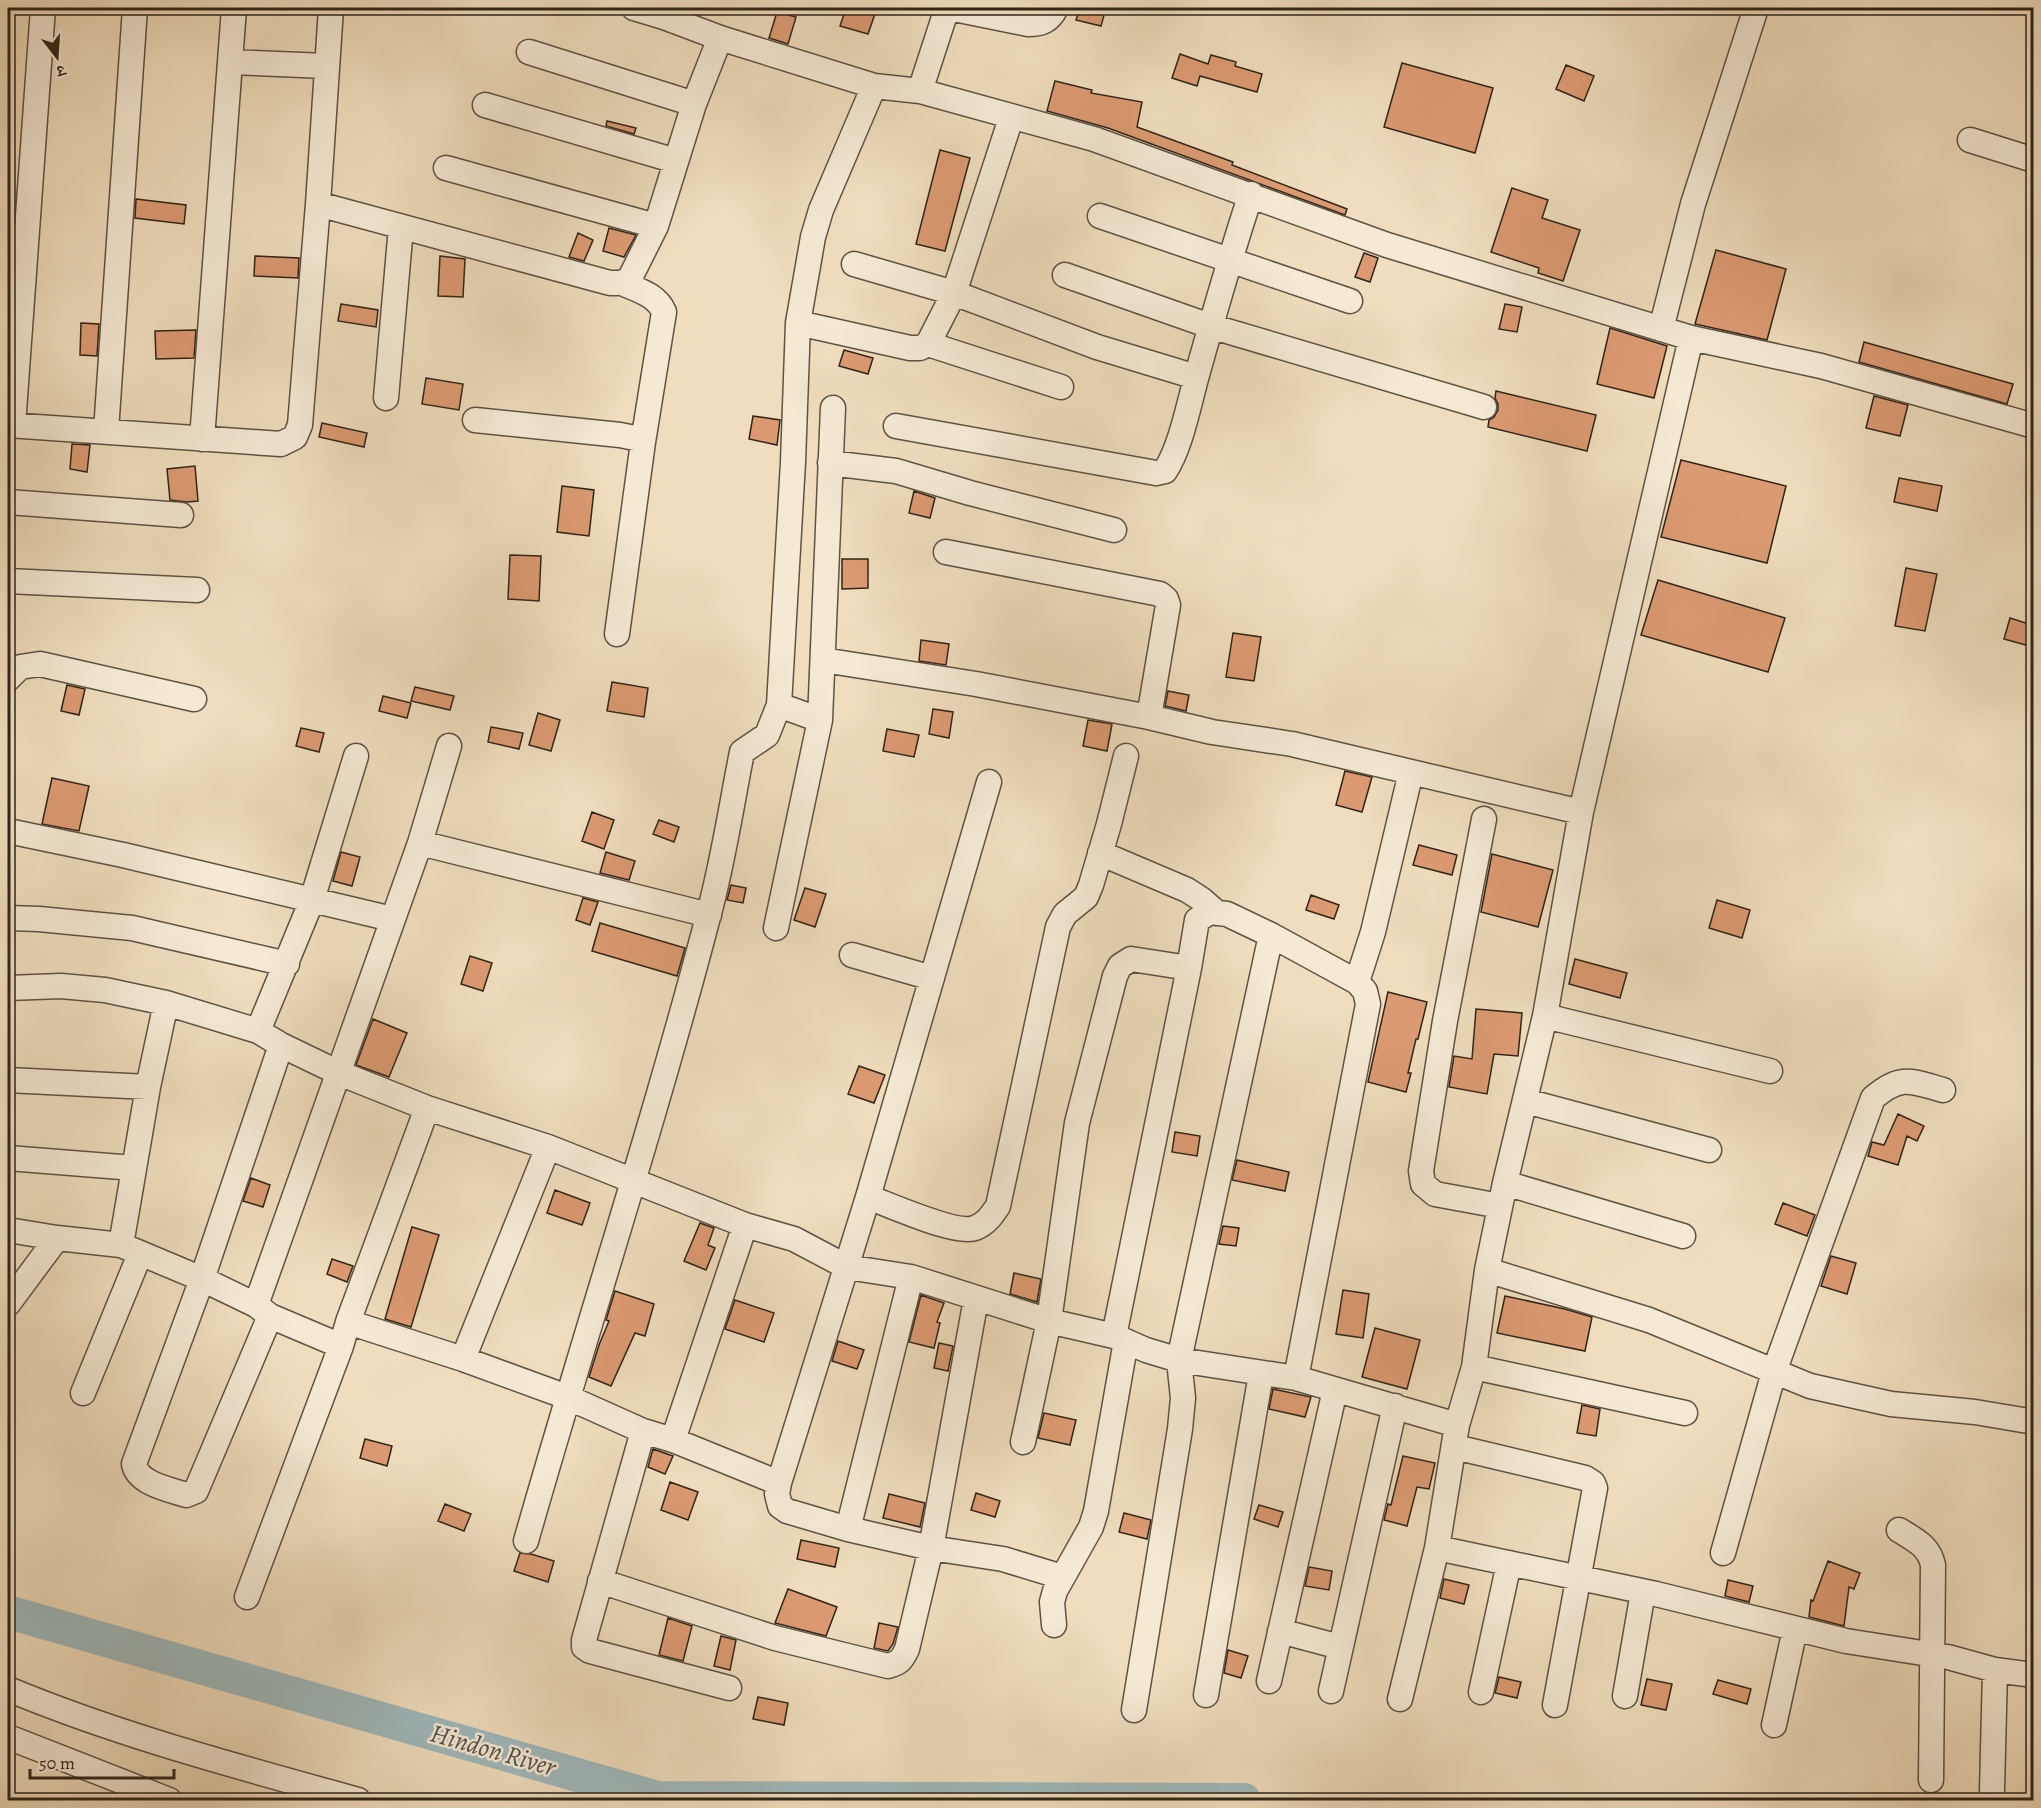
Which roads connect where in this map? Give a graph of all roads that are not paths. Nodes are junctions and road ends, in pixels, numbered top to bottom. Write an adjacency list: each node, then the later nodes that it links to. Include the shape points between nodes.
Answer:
1 (43, 8): 44 (street)
2 (135, 8): 47 (street)
3 (234, 8): 11 (street)
4 (331, 8): 12 (street)
5 (634, 8): 9 (street)
6 (948, 8): 7 (street, via 1041,24); 14 (street)
7 (1056, 8)
8 (1756, 8): 35 (street, via 1693,204)
9 (720, 39): 13 (street); 15 (street)
10 (529, 52): 15 (street)
11 (230, 62): 12 (street); 48 (street)
12 (326, 66): 23 (street)
13 (874, 86): 14 (street); 33 (street, via 821,210)
14 (920, 91): 17 (street)
15 (694, 104): 20 (street)
16 (485, 105): 20 (street)
17 (1011, 117): 22 (street, via 1094,139); 31 (street)
18 (1970, 140): 19 (street)
19 (2034, 160)
20 (676, 161): 25 (street)
21 (446, 168): 25 (street)
22 (1251, 195): 27 (street); 35 (street, via 1387,245)
23 (318, 204): 26 (street); 48 (street, via 300,425 295,437 281,444)
24 (1100, 216): 27 (street)
25 (656, 226): 30 (street, via 630,278)
26 (401, 227): 30 (street); 40 (street)
27 (1229, 260): 32 (street); 34 (street)
28 (855, 264): 31 (street)
29 (1065, 275): 34 (street)
30 (622, 283): 49 (street, via 652,297 664,312)
31 (954, 293): 37 (street); 38 (street, via 1097,347)
32 (1350, 301)
33 (798, 323): 37 (street, via 910,348); 61 (street)
34 (1210, 326): 38 (street); 41 (street)
35 (1661, 329): 36 (street)
36 (1691, 338): 46 (street, via 1821,366); 69 (street)
37 (928, 344): 39 (street)
38 (1196, 377): 45 (street, via 1170,463 1165,471 1156,473)
39 (1061, 387)
40 (386, 398)
41 (1484, 407)
42 (833, 408): 50 (street)
43 (475, 420): 49 (street, via 620,435)
44 (10, 425): 47 (street)
45 (896, 426)
46 (2034, 426)
47 (106, 431): 48 (street)
48 (202, 439)
49 (643, 442): 57 (street)
50 (830, 463): 53 (street, via 896,471); 58 (street)
51 (8, 502): 52 (street)
52 (181, 515)
53 (1114, 530)
54 (946, 552): 62 (street, via 1161,594 1168,605)
55 (8, 581): 56 (street)
56 (197, 590)
57 (617, 634)
58 (823, 660): 62 (street); 63 (street)
59 (8, 679): 60 (street, via 20,667 40,664)
60 (194, 699)
61 (779, 705): 63 (street); 76 (street, via 767,735 742,752)
62 (1149, 717): 67 (street)
63 (820, 720): 79 (street)
64 (449, 746): 72 (street)
65 (356, 756): 74 (street)
66 (1126, 756): 73 (street)
67 (1411, 772): 69 (street); 85 (street, via 1373,932)
68 (989, 782): 84 (street)
69 (1581, 812): 88 (street)
70 (1484, 819): 105 (street, via 1444,1021 1421,1171 1423,1184 1435,1194)
71 (8, 831): 74 (street)
72 (420, 843): 76 (street); 78 (street)
73 (1100, 854): 75 (street, via 1186,890); 104 (street, via 1086,897 1065,914 1058,927 998,1206 988,1220 974,1229 954,1228)
74 (312, 900): 78 (street); 82 (street)
75 (1217, 913): 80 (street); 83 (street, via 1210,912 1197,920)
76 (709, 915): 102 (street)
77 (8, 918): 82 (street, via 132,928)
78 (392, 919): 92 (street)
79 (776, 928)
80 (1271, 935): 85 (street); 123 (street)
81 (852, 956): 84 (street)
82 (287, 964): 89 (street)
83 (1189, 968): 119 (street, via 1131,959 1120,966 1115,976 1077,1123); 120 (street)
84 (932, 978): 104 (street)
85 (1357, 982): 127 (street, via 1365,991 1368,1004)
86 (8, 988): 87 (street, via 61,986 105,990)
87 (166, 1003): 89 (street); 94 (street)
88 (1545, 1016): 91 (street); 96 (street)
89 (258, 1031): 90 (street)
90 (281, 1045): 92 (street); 114 (street)
91 (1770, 1071)
92 (339, 1072): 97 (street); 117 (street)
93 (8, 1080): 94 (street)
94 (148, 1087): 101 (street)
95 (1943, 1090): 125 (street, via 1908,1081 1888,1085 1873,1098)
96 (1526, 1101): 99 (street); 103 (street)
97 (427, 1108): 98 (street); 118 (street)
98 (548, 1147): 102 (street); 122 (street)
99 (1709, 1150)
100 (8, 1158): 101 (street)
101 (134, 1168): 110 (street)
102 (633, 1181): 106 (street); 130 (street)
103 (1505, 1183): 105 (street); 108 (street)
104 (868, 1197): 111 (street)
105 (1500, 1206): 112 (street)
106 (745, 1225): 111 (street, via 794,1239); 136 (street)
107 (8, 1230): 109 (street)
108 (1683, 1236)
109 (57, 1238): 110 (street); 116 (street)
110 (131, 1250): 114 (street); 129 (street)
111 (847, 1267): 113 (street); 138 (street)
112 (1487, 1270): 124 (street); 125 (street, via 1649,1320)
113 (911, 1277): 115 (street); 139 (street)
114 (202, 1279): 117 (street); 117 (street, via 134,1464 141,1478 186,1495 196,1491)
115 (976, 1299): 119 (street); 142 (street)
116 (8, 1304)
117 (263, 1310): 121 (street)
118 (348, 1322): 121 (street); 122 (street)
119 (1049, 1322): 120 (street); 137 (street)
120 (1120, 1339): 123 (street); 146 (street, via 1096,1511)
121 (341, 1346): 150 (street)
122 (463, 1359): 130 (street)
123 (1179, 1360): 126 (street); 167 (street, via 1183,1398 1180,1429)
124 (1474, 1367): 132 (street); 135 (street)
125 (1774, 1372): 133 (street, via 1810,1386 1892,1404); 144 (street)
126 (1261, 1374): 127 (street); 163 (street)
127 (1296, 1378): 128 (street)
128 (1335, 1390): 131 (street); 153 (street)
129 (83, 1393)
130 (567, 1397): 134 (street); 141 (street)
131 (1395, 1406): 135 (street); 154 (street)
132 (1685, 1413)
133 (2034, 1422)
134 (643, 1431): 136 (street); 148 (street)
135 (1456, 1436): 143 (street); 147 (street, via 1593,1483)
136 (673, 1440): 138 (street)
137 (1023, 1442)
138 (779, 1483): 139 (street, via 780,1506 787,1511)
139 (849, 1529): 142 (street)
140 (1899, 1530): 155 (street, via 1921,1544 1934,1565)
141 (526, 1541)
142 (931, 1548): 146 (street, via 1003,1559); 148 (street, via 907,1649 897,1664 888,1666 775,1638)
143 (1437, 1548): 145 (street); 165 (street)
144 (1724, 1552)
145 (1509, 1563): 147 (street); 162 (street)
146 (1062, 1577): 151 (street, via 1052,1602)
147 (1578, 1578): 149 (street); 166 (street)
148 (600, 1581): 159 (street, via 586,1649)
149 (1643, 1592): 152 (street); 164 (street)
150 (248, 1597)
151 (1054, 1625)
152 (1796, 1629): 155 (street); 168 (street)
153 (1280, 1631): 154 (street); 158 (street)
154 (1340, 1647): 161 (street)
155 (1933, 1655): 156 (street); 170 (street)
156 (1995, 1670): 157 (street); 171 (street)
157 (2034, 1675)
158 (1269, 1681)
159 (729, 1688)
160 (8, 1689): 173 (street, via 161,1744)
161 (1331, 1691)
162 (1481, 1692)
163 (1206, 1695)
164 (1625, 1696)
165 (1400, 1699)
166 (1555, 1705)
167 (1134, 1710)
168 (1774, 1725)
169 (8, 1737): 172 (street)
170 (1931, 1780)
171 (1992, 1790)
172 (169, 1800)
173 (358, 1800)

